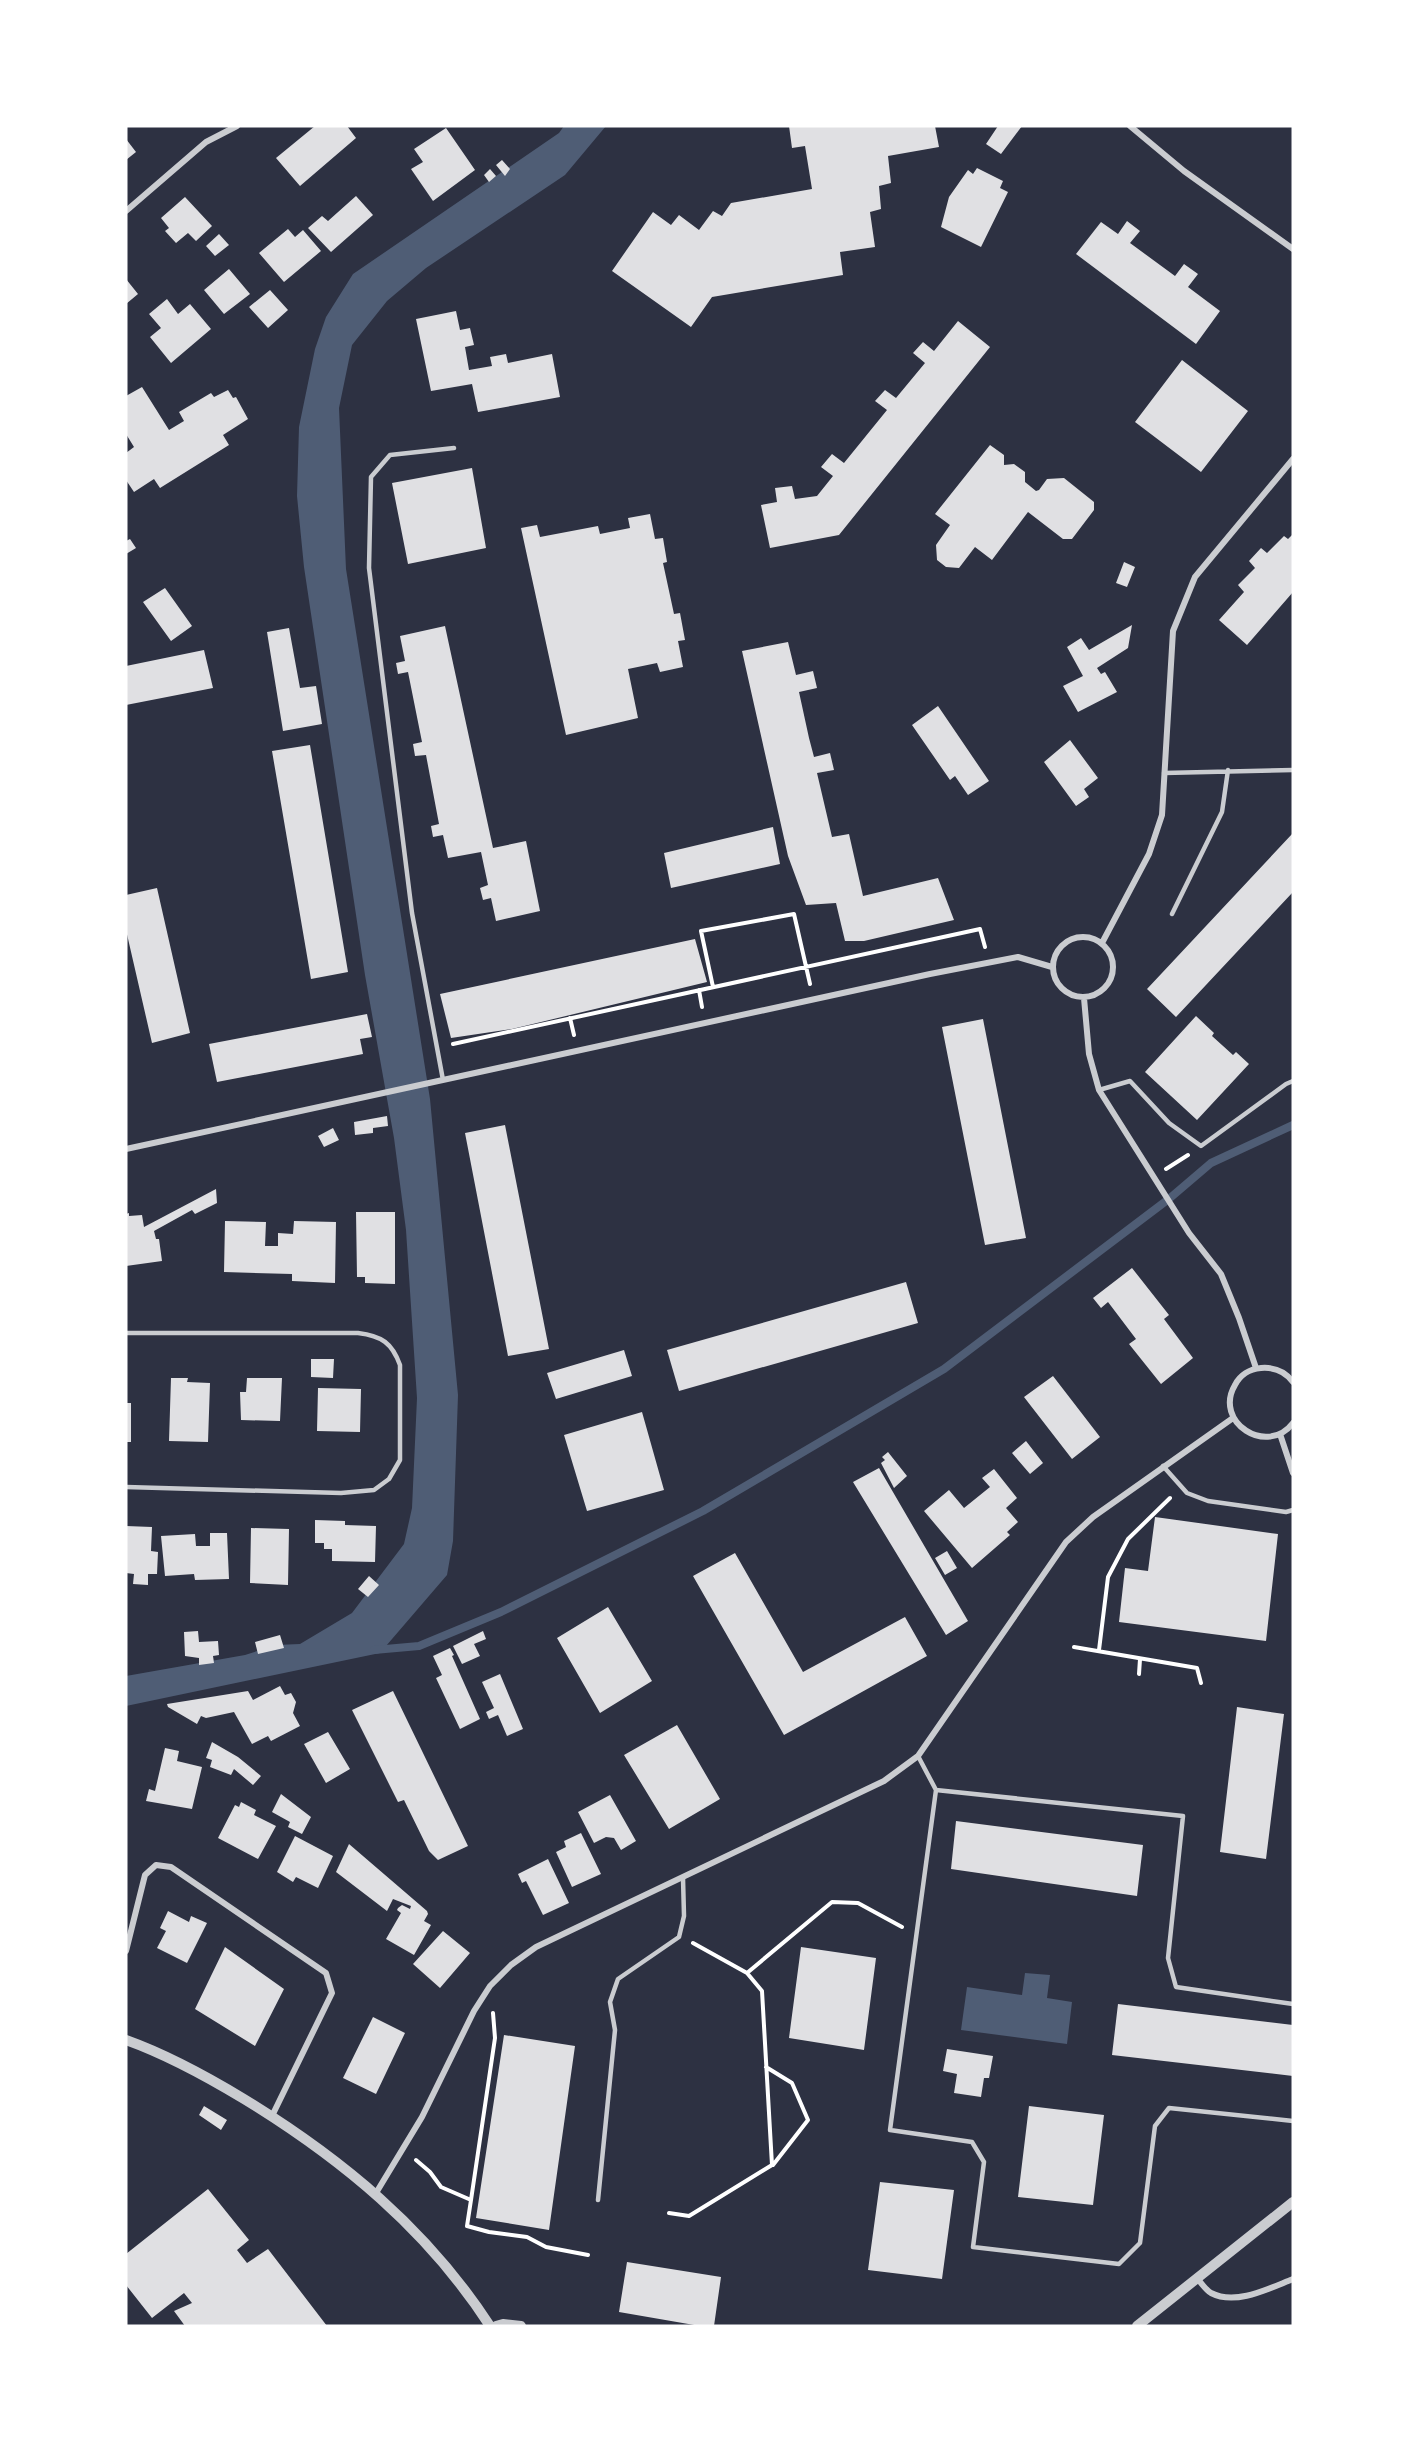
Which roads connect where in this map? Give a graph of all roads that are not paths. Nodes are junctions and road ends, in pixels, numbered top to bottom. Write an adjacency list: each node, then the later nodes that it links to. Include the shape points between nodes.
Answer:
1 (237, 126): 3 (street, via 206,142)
2 (1130, 126): 4 (street, via 1184,171)
3 (126, 211)
4 (1293, 249)
5 (454, 448): 14 (lane, via 390,455 370,477 369,568 412,913)
6 (1293, 459): 9 (street, via 1190,588 1173,631)
7 (1293, 770): 8 (lane)
8 (1228, 771): 9 (lane); 10 (lane, via 1222,812)
9 (1164, 773): 11 (street, via 1162,814 1149,854)
10 (1172, 914)
11 (1102, 943): 12 (street, via 1092,937 1069,940 1054,956); 13 (street, via 1114,963 1113,975 1097,994)
12 (1052, 968): 13 (street, via 1061,988); 14 (street, via 1018,957 989,962)
13 (1084, 998): 16 (street, via 1089,1054)
14 (444, 1080): 17 (street)
15 (1293, 1081): 16 (lane, via 1201,1146 1169,1123 1130,1081)
16 (1099, 1090): 19 (street, via 1190,1233 1221,1274)
17 (126, 1149)
18 (126, 1333): 26 (lane, via 376,1335 395,1352 400,1365 400,1460 389,1479 374,1490 341,1493)
19 (1256, 1368): 20 (street, via 1279,1370); 21 (street, via 1238,1379 1233,1388)
20 (1293, 1382)
21 (1233, 1418): 23 (street, via 1239,1427 1258,1437); 24 (street)
22 (1293, 1423): 23 (street)
23 (1280, 1434): 25 (street)
24 (1163, 1467): 27 (lane, via 1187,1493 1208,1501); 28 (street, via 1093,1516 1066,1542)
25 (1293, 1473)
26 (126, 1487)
27 (1293, 1510)
28 (918, 1756): 29 (lane); 30 (street, via 884,1781)
29 (936, 1790): 32 (lane, via 1183,1816 1168,1958 1176,1987); 35 (lane, via 890,2130 972,2142 984,2162 973,2247 1119,2264 1140,2243 1155,2126 1169,2108)
30 (683, 1878): 36 (street, via 536,1947 490,1986 474,2010 422,2117); 37 (lane, via 684,1916 679,1937 618,1979 610,2002 615,2030)
31 (126, 1951): 34 (street, via 145,1875 156,1865 171,1867 326,1973 332,1993)
32 (1293, 2004)
33 (126, 2040): 34 (street, via 194,2069)
34 (272, 2116): 36 (street)
35 (1293, 2121)
36 (376, 2193): 41 (street, via 463,2285)
37 (598, 2200)
38 (1293, 2202): 39 (street)
39 (1198, 2279): 40 (street, via 1210,2293 1229,2297 1252,2295); 44 (street)
40 (1293, 2279)
41 (490, 2326)
42 (496, 2326): 43 (street)
43 (521, 2326)
44 (1137, 2326)

